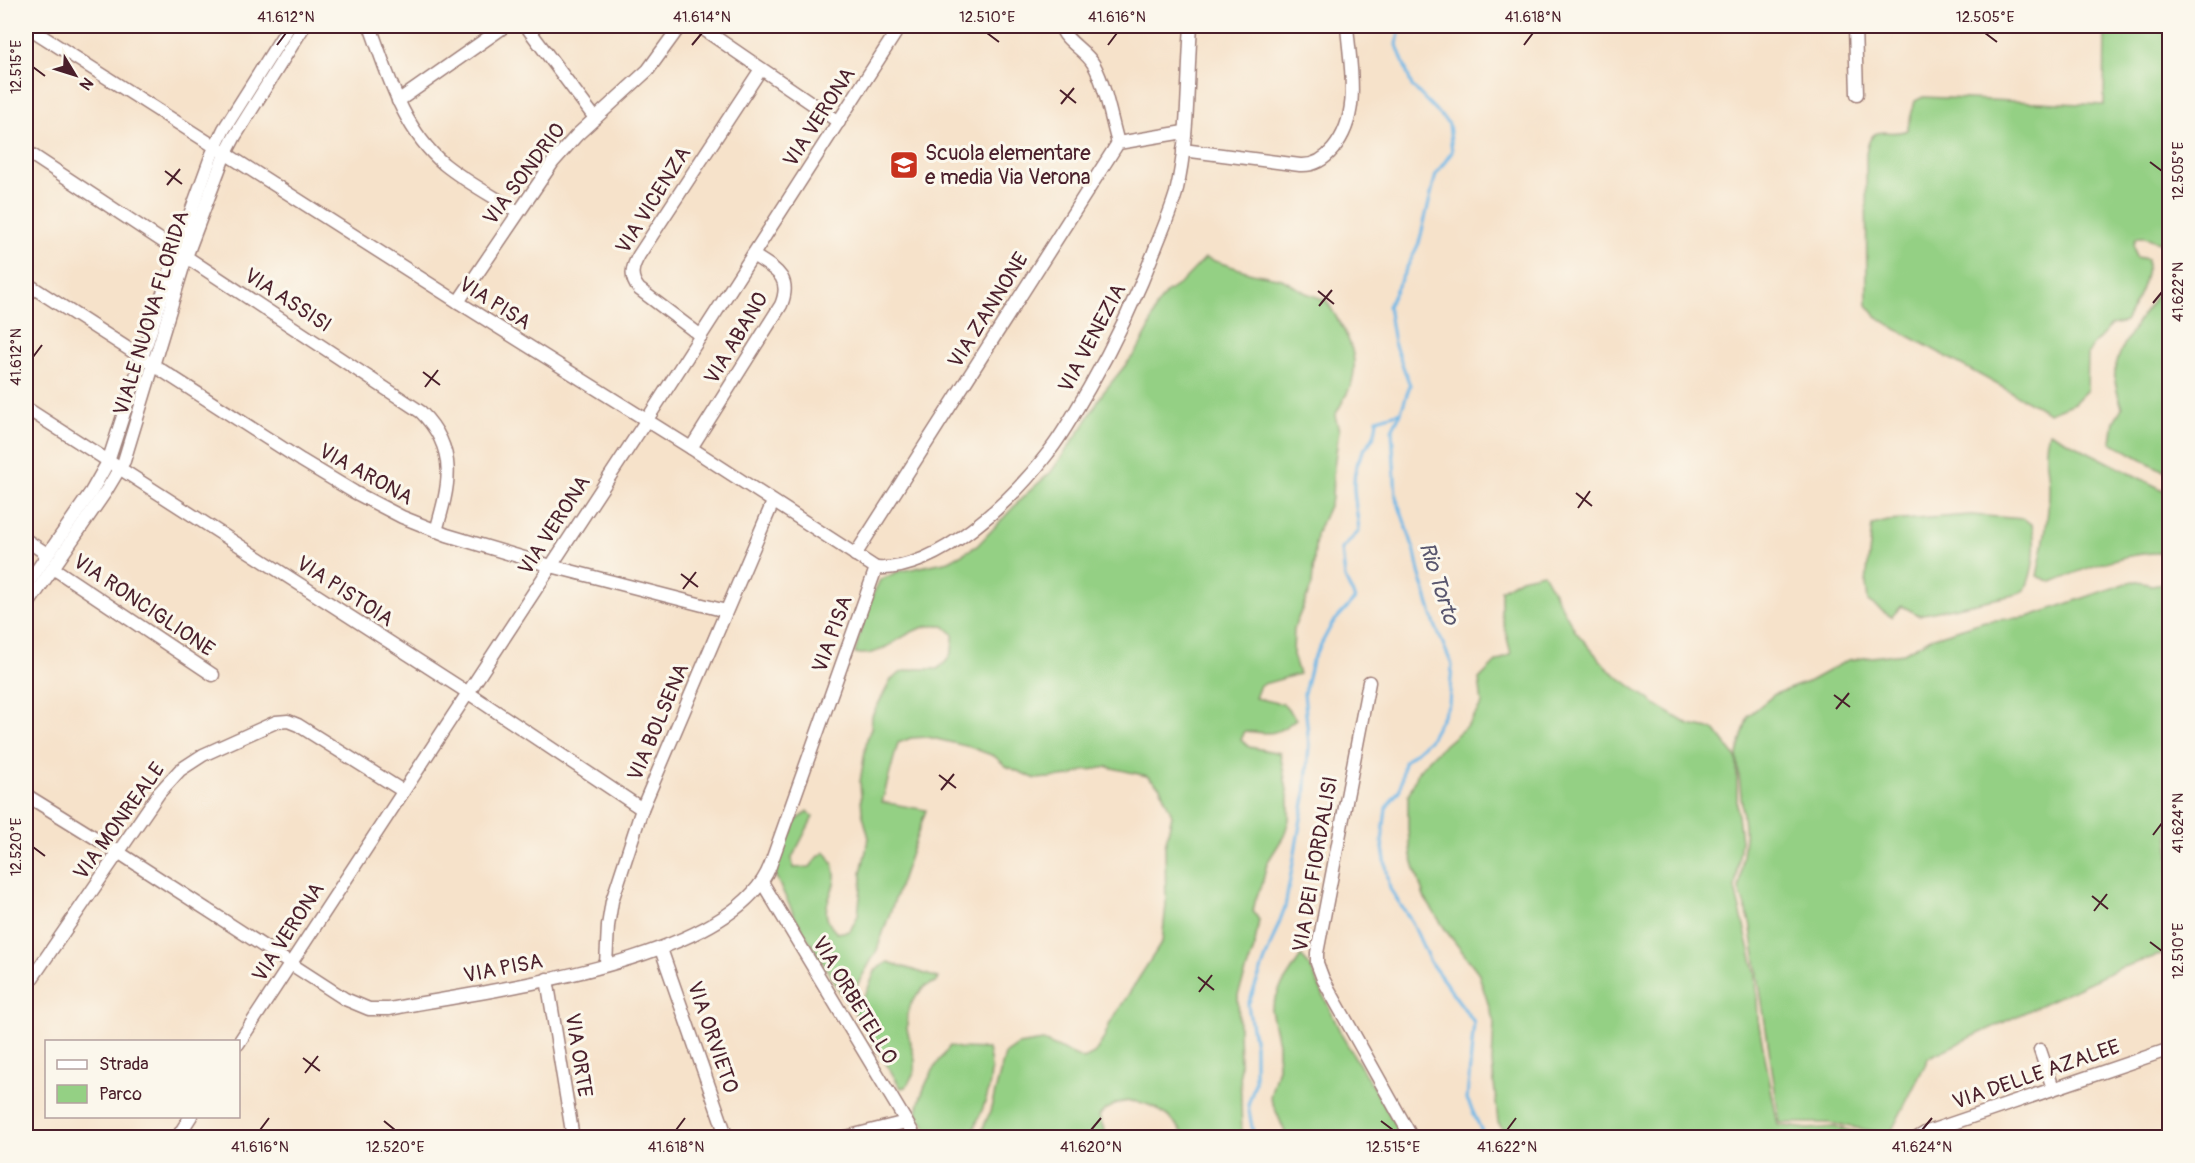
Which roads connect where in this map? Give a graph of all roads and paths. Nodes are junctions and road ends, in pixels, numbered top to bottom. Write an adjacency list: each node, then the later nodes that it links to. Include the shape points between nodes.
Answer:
1 (26, 26): 21 (street, VIA PISA)
2 (289, 26): 21 (street, VIALE NUOVA FLORIDA)
3 (303, 26): 21 (street, VIALE NUOVA FLORIDA)
4 (370, 26): 16 (street)
5 (505, 26): 16 (street)
6 (526, 26): 17 (street)
7 (680, 26): 17 (street, VIA SONDRIO, via 648,70)
8 (699, 26): 14 (street)
9 (900, 26): 18 (street, VIA VERONA)
10 (1061, 26): 20 (street, via 1097,71)
11 (1191, 26): 19 (street, VIA VENEZIA)
12 (1347, 26): 22 (street, via 1350,116 1338,143 1323,159 1300,165)
13 (1855, 26): 15 (street)
14 (761, 69): 18 (street); 29 (street, VIA VICENZA, via 633,268 633,279 639,289)
15 (1857, 94)
16 (398, 101): 24 (street, via 419,138 440,160)
17 (595, 118): 24 (street, VIA SONDRIO, via 559,153)
18 (839, 122): 26 (street, VIA VERONA)
19 (1185, 132): 20 (street); 22 (street, VIA VENEZIA)
20 (1118, 143): 40 (street, VIA ZANNONE)
21 (220, 149): 25 (street, VIALE NUOVA FLORIDA); 28 (street, VIA PISA)
22 (1183, 150): 43 (street, VIA VENEZIA, via 1172,205 1141,285 1106,357 1054,446 1000,504 962,536 920,560)
23 (26, 151): 25 (street, VIA ASSISI)
24 (518, 212): 28 (street, VIA SONDRIO)
25 (182, 253): 30 (street, VIALE NUOVA FLORIDA); 37 (street, VIA ASSISI, via 413,405 430,421 443,444 448,464 447,492)
26 (753, 255): 29 (street, VIA VERONA); 33 (street, VIA ABANO, via 780,275 785,290 783,301)
27 (26, 283): 30 (street, VIA ARONA)
28 (458, 302): 32 (street, VIA PISA)
29 (701, 336): 32 (street, VIA VERONA)
30 (148, 362): 34 (street, VIALE NUOVA FLORIDA); 35 (street, VIALE NUOVA FLORIDA, via 133,435); 37 (street, VIA ARONA, via 347,488)
31 (26, 408): 34 (street, VIA PISTOIA)
32 (646, 421): 33 (street, VIA PISA); 41 (street, VIA VERONA)
33 (691, 448): 36 (street, VIA PISA)
34 (108, 462): 35 (street, VIA PISTOIA); 39 (street, VIALE NUOVA FLORIDA)
35 (120, 469): 42 (street, VIALE NUOVA FLORIDA); 49 (street, VIA PISTOIA)
36 (773, 502): 40 (street, VIA PISA); 46 (street, VIA BOLSENA)
37 (436, 531): 41 (street, VIA ARONA)
38 (26, 540): 39 (street)
39 (48, 554): 42 (street); 44 (street, VIALE NUOVA FLORIDA)
40 (855, 555): 43 (street, VIA PISA)
41 (551, 566): 46 (street, VIA ARONA); 49 (street, VIA VERONA)
42 (53, 568): 45 (street, VIALE NUOVA FLORIDA); 47 (street, VIA RONCIGLIONE)
43 (876, 568): 54 (street, VIA PISA)
44 (26, 586)
45 (26, 607)
46 (726, 611): 52 (street, VIA BOLSENA)
47 (213, 675)
48 (1369, 682): 71 (street, VIA DEI FIORDALISI, via 1317,963)
49 (467, 692): 50 (street, VIA VERONA); 52 (street, VIA PISTOIA)
50 (404, 791): 53 (street, VIA MONREALE, via 295,723 280,721 203,755 180,770); 57 (street, VIA VERONA)
51 (26, 795): 53 (street, VIA PISA)
52 (642, 809): 56 (street, VIA BOLSENA, via 614,894)
53 (118, 852): 57 (street, VIA PISA); 59 (street, VIA MONREALE)
54 (762, 882): 55 (street, VIA PISA, via 722,919); 65 (street, VIA ORBETELLO)
55 (662, 949): 56 (street, VIA PISA); 68 (street, VIA ORVIETO)
56 (606, 965): 58 (street, VIA PISA)
57 (290, 966): 58 (street, VIA PISA, via 348,1001 377,1010); 60 (street, VIA VERONA)
58 (547, 979): 67 (street, VIA ORTE)
59 (26, 987)
60 (240, 1041)
61 (2169, 1049): 63 (street, VIA DELLE AZALEE)
62 (2040, 1050): 63 (street)
63 (2053, 1088): 72 (street, VIA DELLE AZALEE)
64 (190, 1118): 66 (street)
65 (906, 1122): 69 (street); 70 (street, VIA ORBETELLO)
66 (177, 1137)
67 (573, 1137)
68 (727, 1137)
69 (842, 1137)
70 (916, 1137)
71 (1412, 1137)
72 (1917, 1137)

